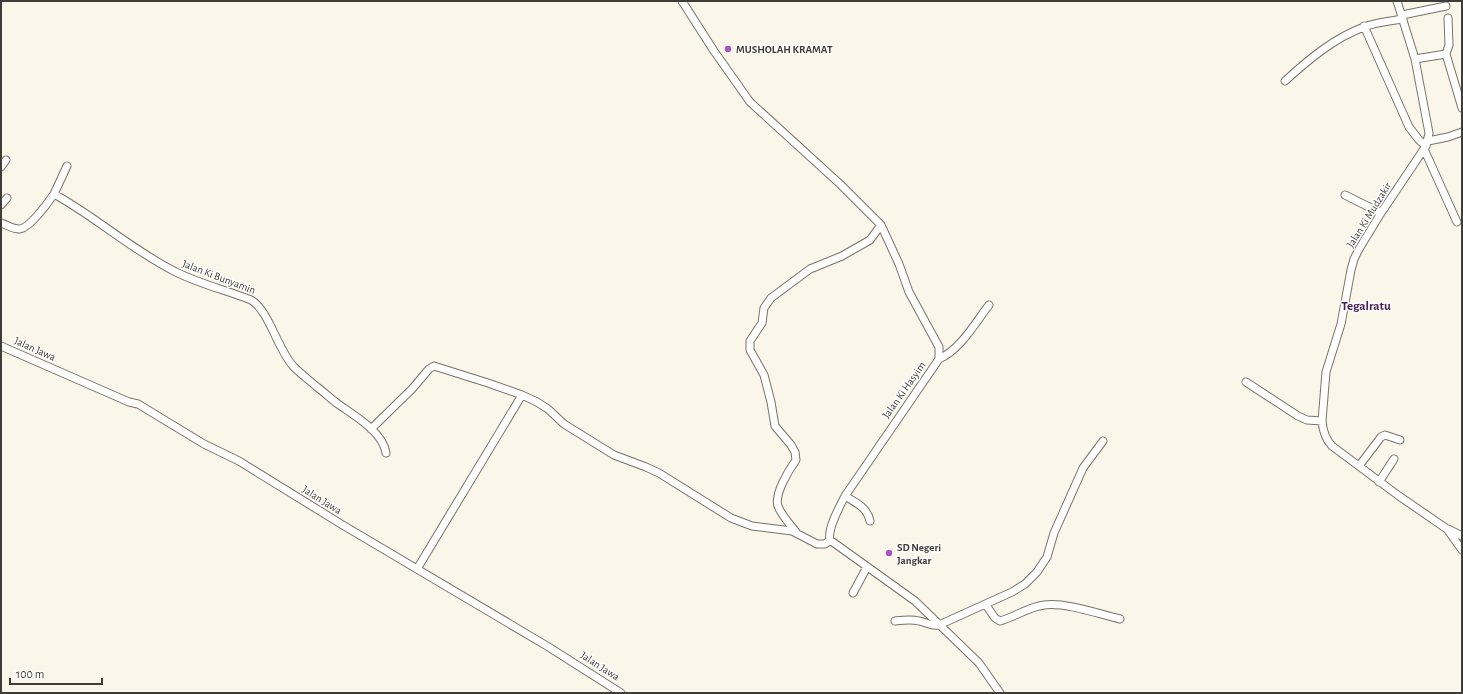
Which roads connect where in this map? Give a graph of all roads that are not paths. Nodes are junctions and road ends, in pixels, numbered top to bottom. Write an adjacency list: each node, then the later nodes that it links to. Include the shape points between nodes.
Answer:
1 (682, 1): 23 (street, Jalan Ki Hasyim, via 750,102)
2 (1397, 1): 4 (street)
3 (1446, 6): 4 (street)
4 (1403, 17): 6 (street); 8 (street)
5 (1448, 18): 7 (street, via 1449,45)
6 (1364, 26): 9 (street, via 1326,47); 12 (street, via 1409,126 1416,137)
7 (1446, 54): 8 (street); 10 (street)
8 (1415, 59): 12 (street, via 1430,133)
9 (1285, 81)
10 (1462, 108)
11 (1462, 132): 12 (street)
12 (1426, 145): 20 (street, Jalan Ki Mudzakir); 21 (street)
13 (6, 160): 15 (street)
14 (67, 166): 16 (street)
15 (1, 167)
16 (54, 194): 22 (street, via 25,228 18,229); 30 (street, Jalan Ki Bunyamin, via 101,223 130,246 173,271 254,301 293,367)
17 (1345, 195): 20 (street)
18 (7, 198): 19 (street)
19 (1, 205)
20 (1381, 212): 29 (street, Jalan Ki Mudzakir, via 1350,270 1341,324 1326,372)
21 (1457, 222)
22 (1, 223)
23 (881, 225): 26 (street, Jalan Ki Hasyim, via 909,292 939,347); 40 (street, via 870,240 842,256 810,269 771,298 764,308 762,323 750,341 750,350 764,375 775,426 791,445 796,456 781,485 777,502)
24 (989, 304): 26 (street, via 959,343 946,356)
25 (1, 346): 45 (street, Jalan Jawa, via 138,404 204,444 239,461)
26 (939, 359): 37 (street, Jalan Ki Hasyim)
27 (1246, 382): 29 (street, via 1298,416 1307,420)
28 (522, 395): 30 (street, via 434,366); 40 (street, via 614,455 659,473 731,518 752,526); 45 (street)
29 (1322, 421): 35 (street, Jalan Ki Mudzakir, via 1323,433 1328,442)
30 (371, 429): 33 (street, Jalan Ki Bunyamin, via 383,442)
31 (1103, 440): 47 (street, via 1082,468 1042,566 1018,588)
32 (1400, 440): 35 (street, via 1385,435 1381,437)
33 (386, 453)
34 (1394, 459): 36 (street)
35 (1359, 466): 36 (street, Jalan Ki Mudzakir)
36 (1379, 482): 39 (street, Jalan Ki Mudzakir)
37 (845, 496): 38 (street, via 865,509); 42 (street, Jalan Ki Hasyim, via 830,532)
38 (870, 521)
39 (1447, 529): 41 (street); 43 (street, Jalan Ki Mudzakir)
40 (796, 533): 42 (street, via 817,544 825,544)
41 (1462, 536)
42 (830, 540): 44 (street)
43 (1462, 550)
44 (867, 567): 46 (street); 50 (street, via 915,601)
45 (417, 569): 51 (street, Jalan Jawa)
46 (853, 593)
47 (986, 605): 48 (street, via 994,618 1000,621 1048,604); 50 (street)
48 (1120, 619)
49 (895, 621): 50 (street, via 912,620 932,626)
50 (939, 625): 52 (street, via 979,663)
51 (621, 693)
52 (1000, 693)

